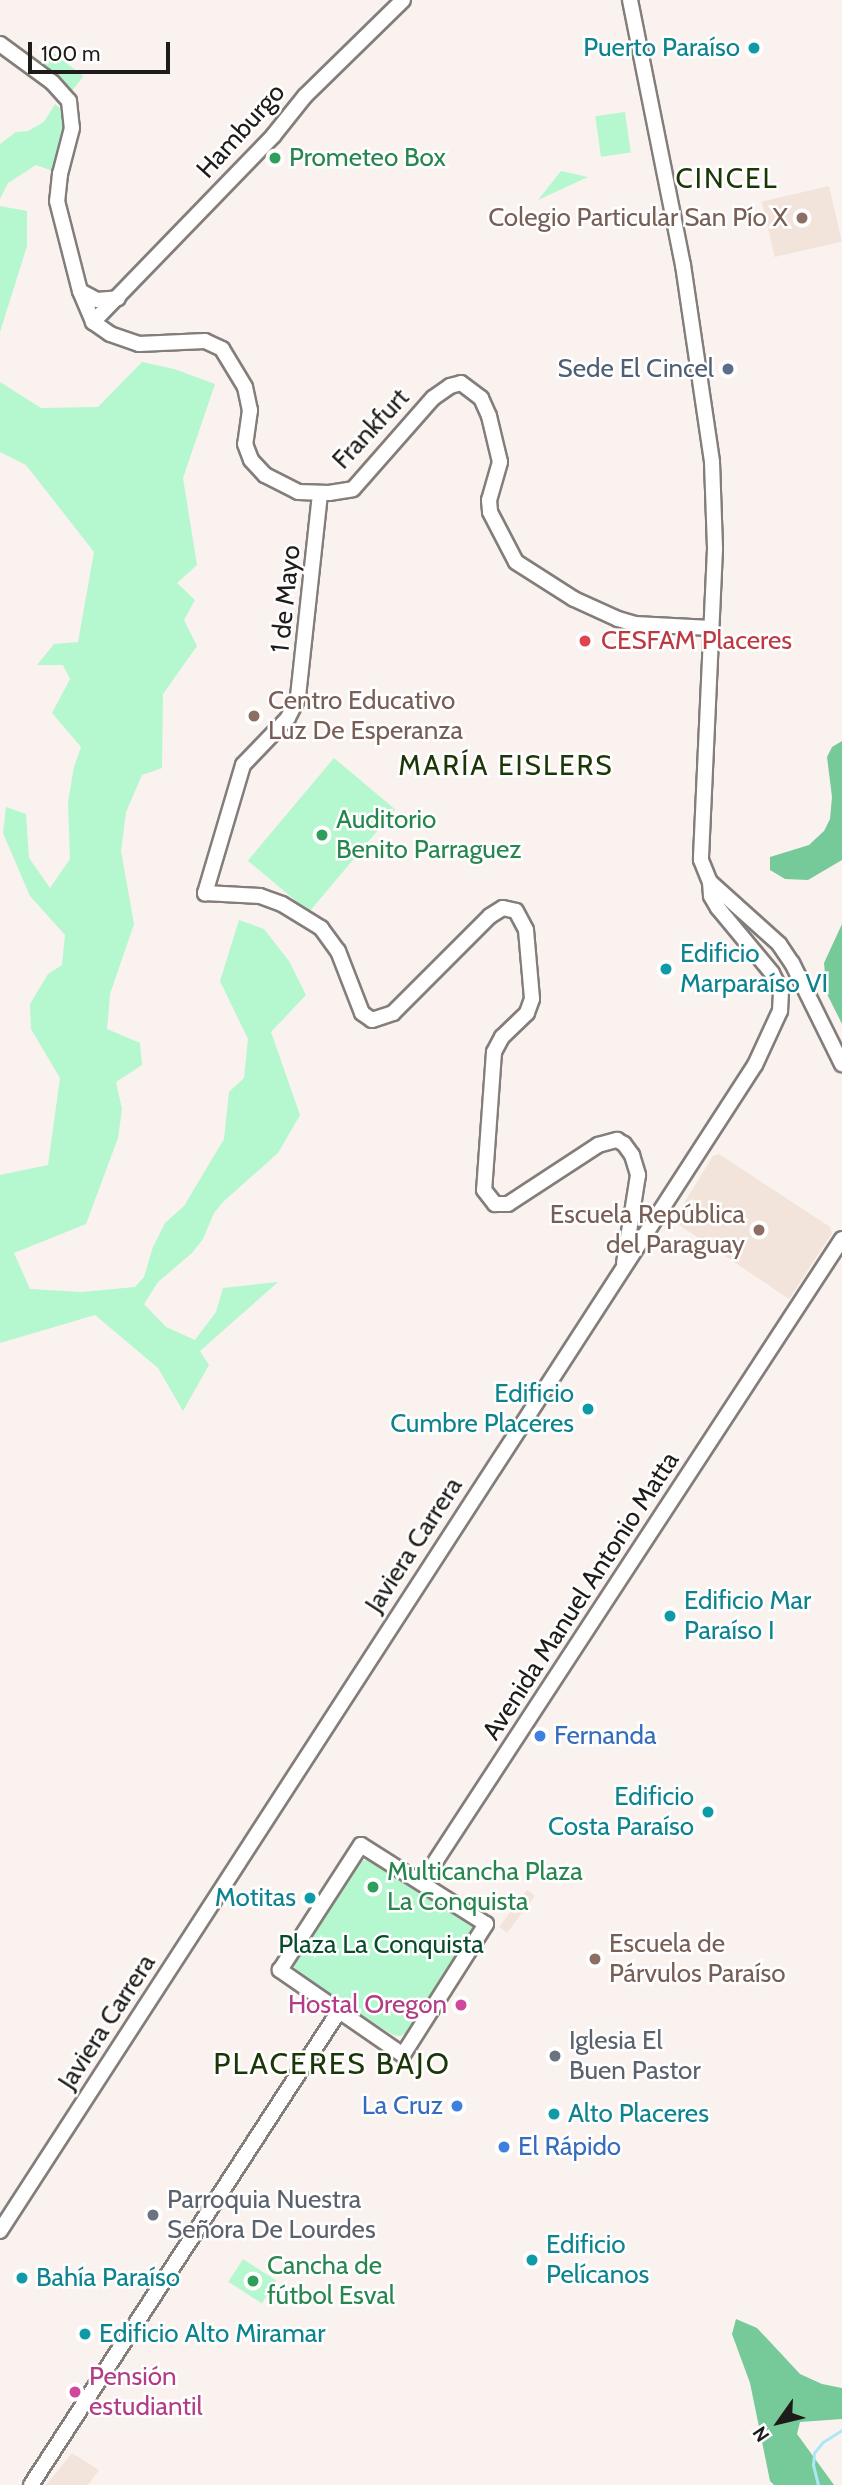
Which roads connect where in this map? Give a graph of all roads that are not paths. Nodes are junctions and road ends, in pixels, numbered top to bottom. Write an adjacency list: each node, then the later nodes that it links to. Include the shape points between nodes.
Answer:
1 (403, 0): 5 (street, Hamburgo, via 305,96 264,146)
2 (630, 0): 8 (street, via 683,265 710,440 715,549)
3 (0, 44): 4 (street, via 52,82 69,101 72,128 57,201)
4 (80, 291): 5 (street, via 97,300); 6 (street)
5 (118, 298): 6 (street, Hamburgo)
6 (93, 322): 7 (street, Frankfurt, via 139,344 205,341 222,349 249,399 245,444 251,460 286,488)
7 (320, 494): 8 (street, Frankfurt, via 341,493 361,483 378,457 433,398 461,383 485,406 500,462 490,512 516,562 596,611 630,623); 14 (street, 1 de Mayo, via 298,698 288,718 243,765 205,892 260,896 306,917 333,940 362,1013 378,1020 393,1013 484,920 500,908 516,911 526,930 532,999 527,1013 502,1037 494,1052 484,1190 495,1204 508,1204 598,1145 617,1140 632,1154 638,1175)
8 (711, 628): 9 (street, via 701,860)
9 (710, 882): 10 (street); 11 (street, Javiera Carrera, via 718,908)
10 (750, 919): 11 (street); 12 (street, via 792,962)
11 (745, 941): 14 (street, Javiera Carrera, via 781,991 780,1011 755,1066)
12 (842, 1064)
13 (842, 1239): 15 (street, Avenida Manuel Antonio Matta, via 808,1292 798,1317 780,1336)
14 (624, 1268): 17 (street, Javiera Carrera)
15 (422, 1882): 16 (street, via 361,1844 280,1970); 16 (street, via 486,1924 403,2054)
16 (339, 2011): 18 (street)
17 (0, 2231)
18 (31, 2485)

